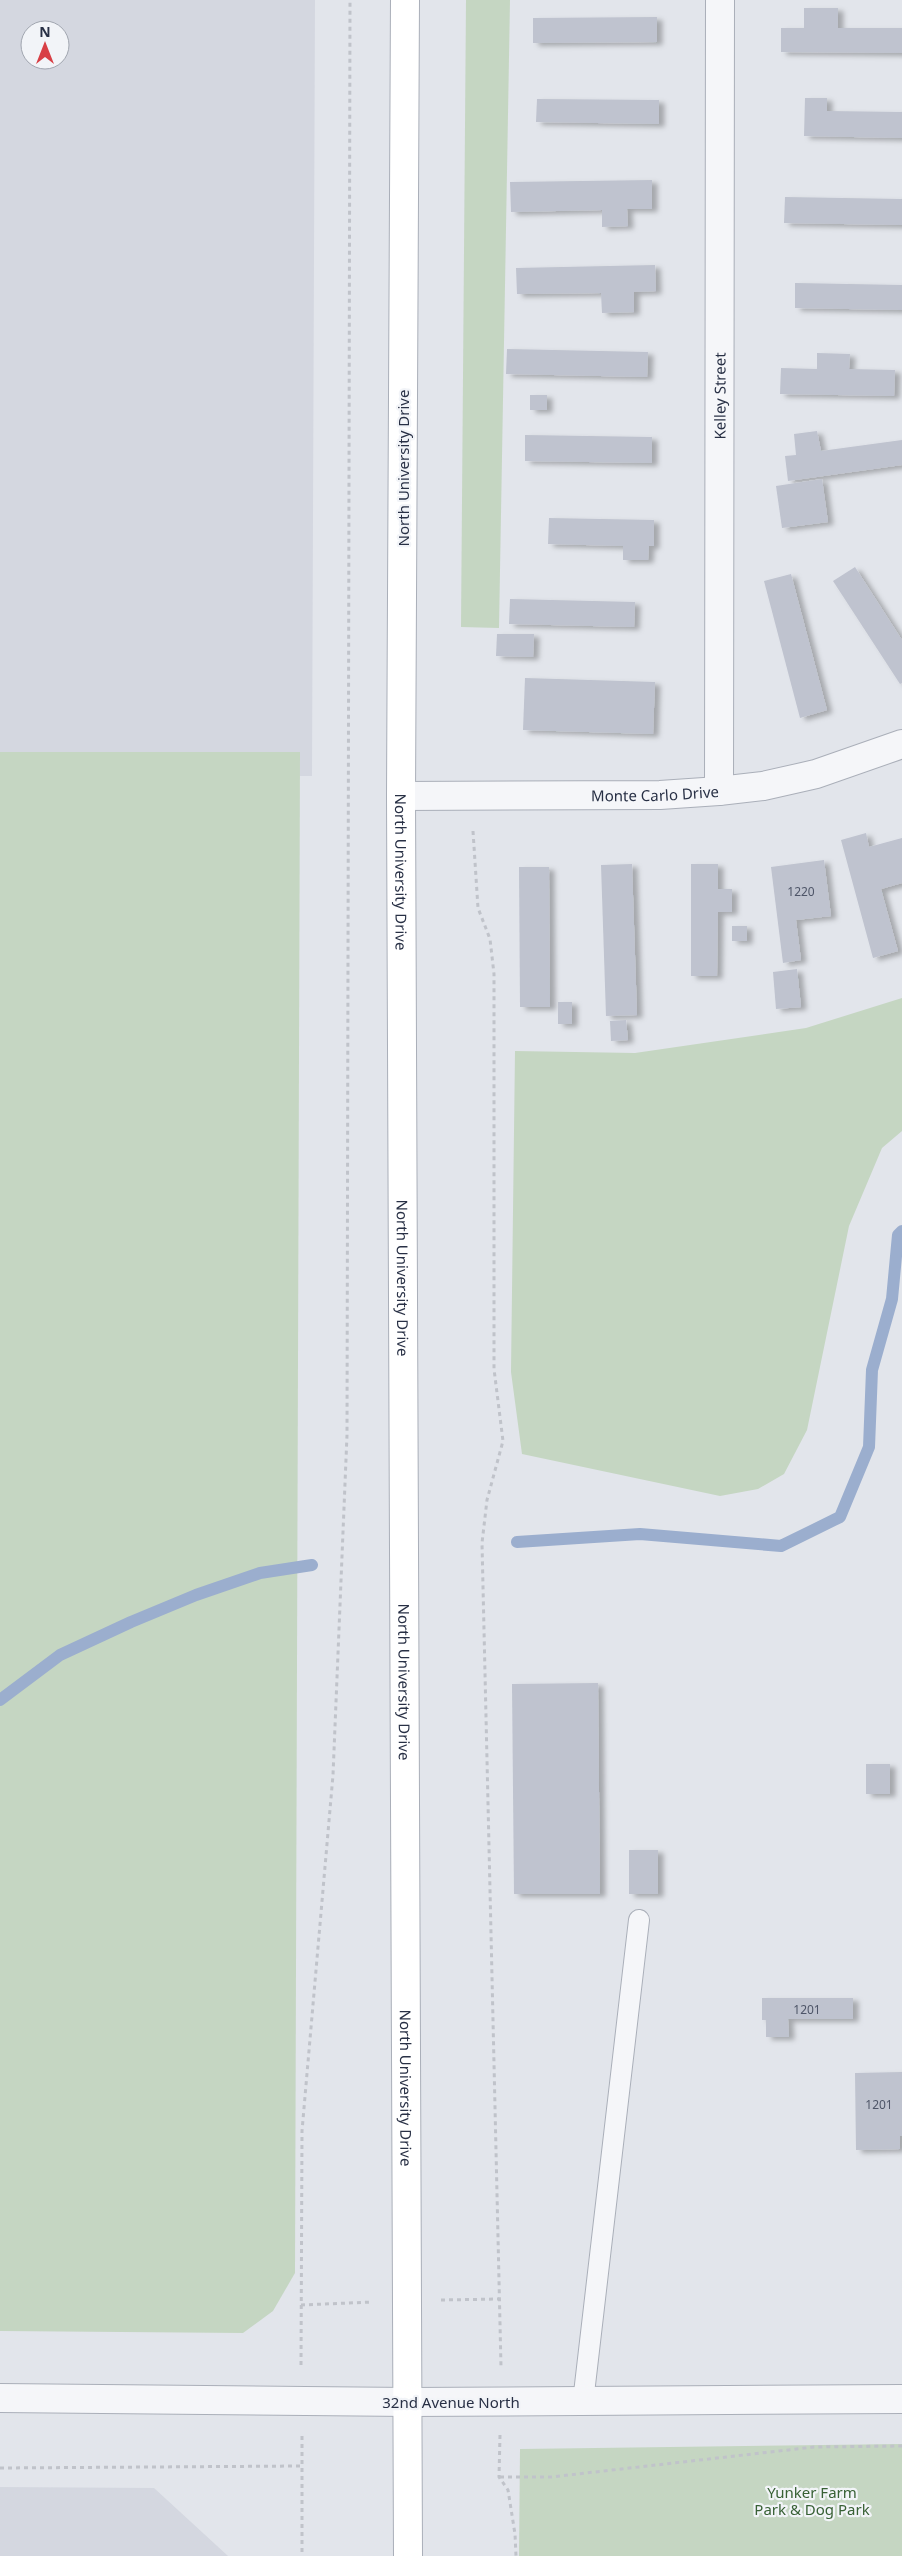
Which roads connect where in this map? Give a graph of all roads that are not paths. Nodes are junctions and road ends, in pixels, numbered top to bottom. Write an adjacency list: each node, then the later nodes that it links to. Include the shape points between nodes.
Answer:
1 (405, 0): 5 (main road, North University Drive)
2 (720, 0): 4 (street, Kelley Street)
3 (902, 744): 4 (street, Monte Carlo Drive, via 816,774 763,786)
4 (719, 791): 5 (street, Monte Carlo Drive, via 660,795)
5 (401, 796): 9 (main road, North University Drive)
6 (639, 1920): 10 (lane)
7 (0, 2398): 9 (street, 32nd Avenue North)
8 (902, 2399): 10 (street, 32nd Avenue North)
9 (409, 2402): 10 (street, 32nd Avenue North); 11 (main road, North University Drive)
10 (582, 2402)
11 (408, 2556)

